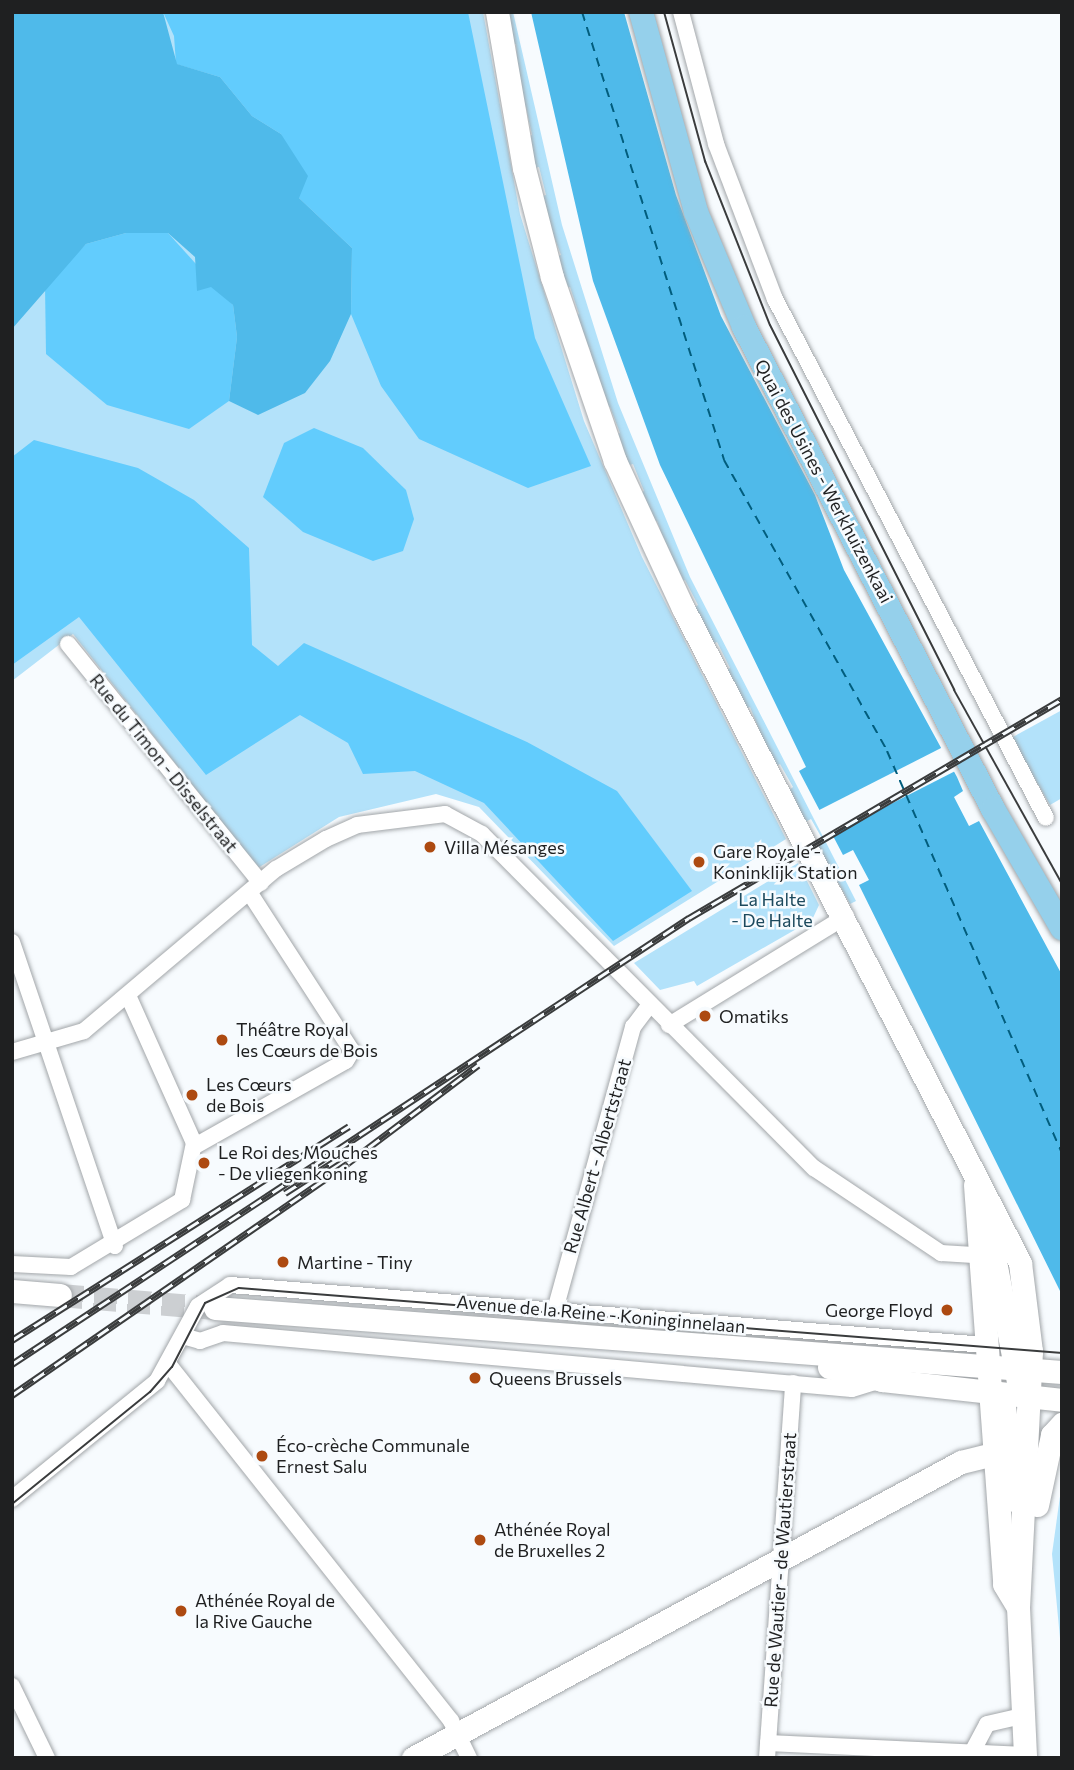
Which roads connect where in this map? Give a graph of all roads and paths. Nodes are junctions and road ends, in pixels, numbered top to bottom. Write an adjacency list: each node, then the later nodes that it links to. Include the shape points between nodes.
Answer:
1 (496, 12): 7 (main road, via 524,168 595,410 683,608)
2 (641, 12): 8 (main road, Quai des Usines - Werkhuizenkaai, via 696,212 744,327 993,809)
3 (681, 12): 5 (street, via 716,144 775,299)
4 (68, 644): 6 (street, Rue du Timon - Disselstraat)
5 (1046, 818)
6 (255, 888): 10 (street); 11 (street, via 294,856 357,825 419,813 454,816 482,834); 15 (street, Rue du Timon - Disselstraat, via 352,1051)
7 (846, 916): 12 (street); 16 (main road)
8 (1062, 928)
9 (12, 942): 13 (street)
10 (129, 998): 13 (street, via 84,1031); 15 (street)
11 (649, 1006): 12 (street); 23 (street, Rue Albert - Albertstraat, via 633,1027)
12 (669, 1025): 18 (street, via 826,1177 940,1253)
13 (47, 1044): 14 (street); 17 (street)
14 (12, 1052)
15 (195, 1146): 17 (street, via 178,1205)
16 (973, 1170): 18 (main road); 18 (main road, via 981,1213)
17 (115, 1246): 19 (street, via 66,1269)
18 (1001, 1259): 26 (main road); 26 (main road)
19 (12, 1264)
20 (12, 1291): 21 (main road)
21 (60, 1295)
22 (215, 1298): 23 (street, Avenue de la Reine - Koninginnelaan, via 240,1284); 24 (street, via 198,1306); 25 (main road, Avenue de la Reine - Koninginnelaan)
23 (555, 1310): 26 (street, Avenue de la Reine - Koninginnelaan)
24 (183, 1336): 27 (street); 30 (street, Avenue de la Reine - Koninginnelaan, via 200,1341 223,1334)
25 (778, 1354): 26 (main road, Avenue de la Reine - Koninginnelaan); 29 (main road, Avenue de la Reine - Koninginnelaan)
26 (1002, 1362): 28 (main road, Avenue de la Reine - Koninginnelaan); 31 (main road); 32 (main road)
27 (169, 1365): 36 (street); 42 (street)
28 (1062, 1372)
29 (882, 1380): 30 (street, Avenue de la Reine - Koninginnelaan, via 860,1389); 31 (main road, Avenue de la Reine - Koninginnelaan)
30 (793, 1383): 37 (street, Rue de Wautier - de Wautierstraat)
31 (995, 1395): 32 (main road, Avenue de la Reine - Koninginnelaan); 35 (main road); 38 (main road)
32 (1029, 1400): 33 (main road, Avenue de la Reine - Koninginnelaan); 38 (main road)
33 (1062, 1400)
34 (1062, 1424): 38 (main road, via 1050,1442)
35 (992, 1454): 37 (main road, via 961,1462); 39 (main road, via 1004,1584)
36 (12, 1499)
37 (781, 1560): 42 (main road); 43 (street, Rue de Wautier - de Wautierstraat)
38 (1024, 1566): 39 (main road)
39 (1017, 1607): 41 (main road)
40 (12, 1686): 46 (street)
41 (1023, 1716): 44 (main road); 45 (street, via 987,1724)
42 (458, 1733): 47 (main road); 48 (street)
43 (768, 1751): 45 (street)
44 (1025, 1756): 45 (street)
45 (970, 1757)
46 (47, 1758)
47 (413, 1758)
48 (469, 1758)

